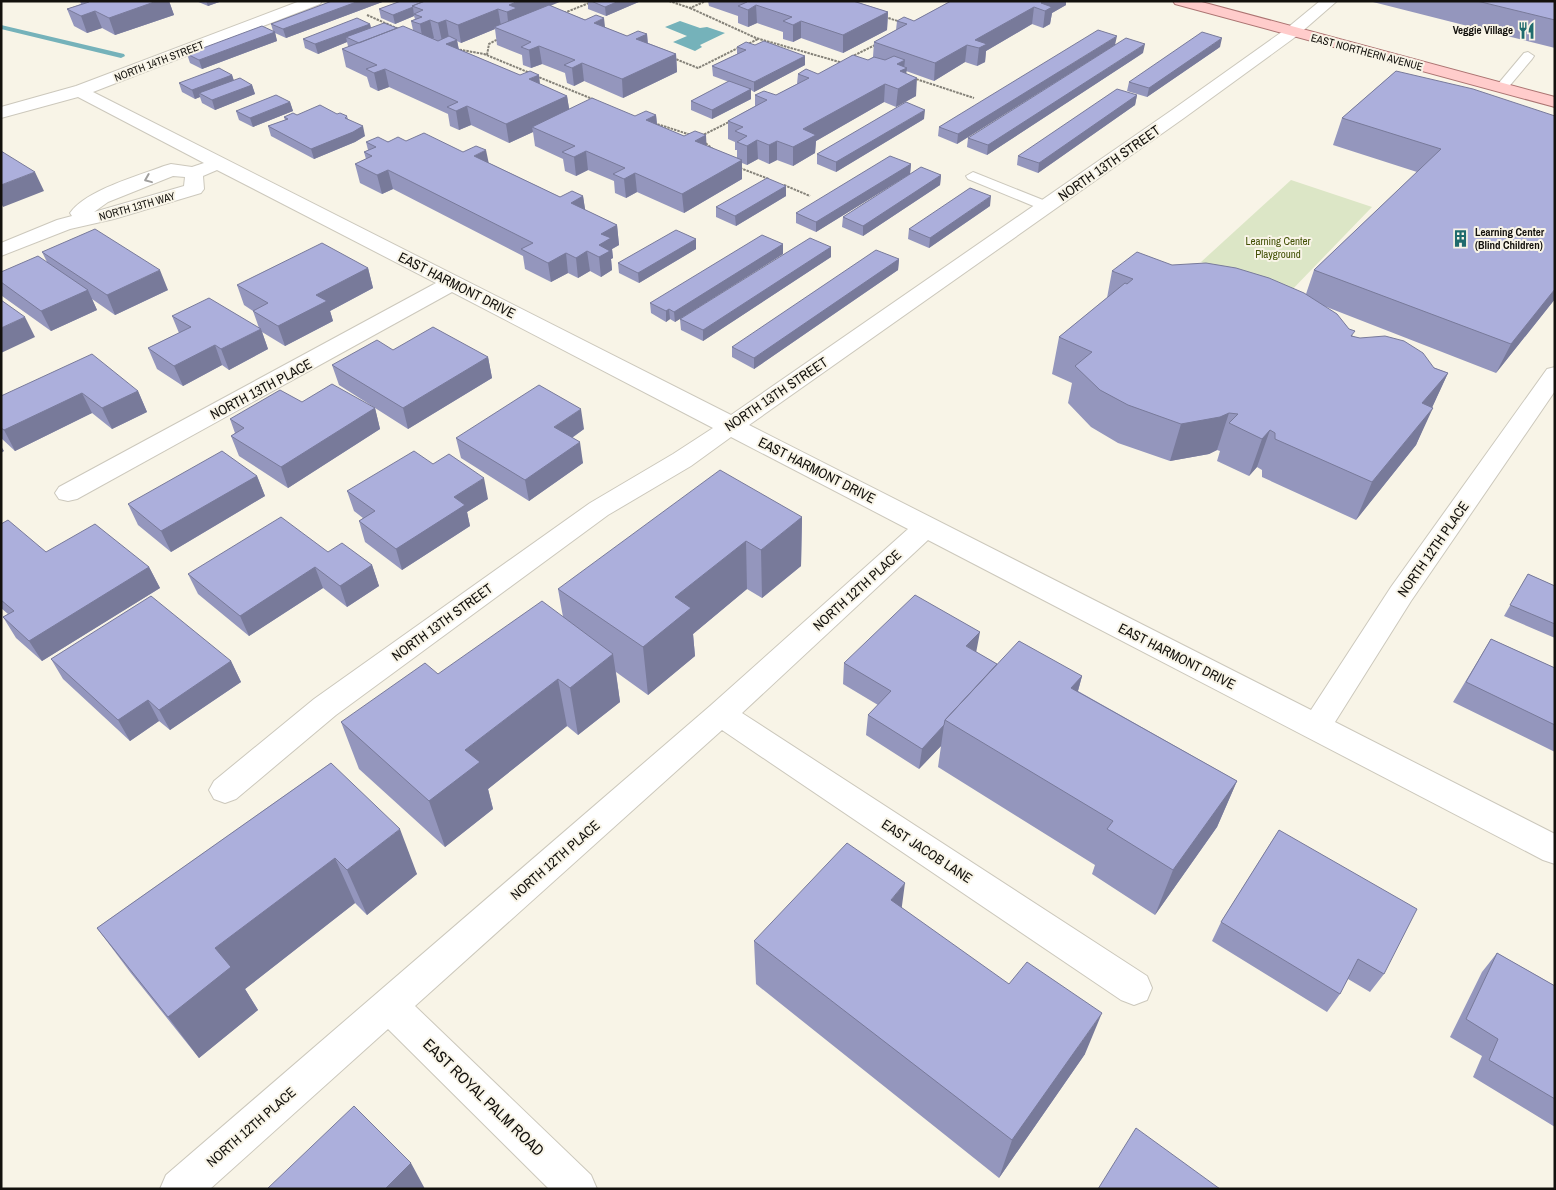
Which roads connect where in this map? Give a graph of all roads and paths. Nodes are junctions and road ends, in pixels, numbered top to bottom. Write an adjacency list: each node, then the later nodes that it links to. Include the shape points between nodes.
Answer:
1 (315, 1): 26 (street, NORTH 14TH STREET)
2 (594, 1): 10 (path, via 559,15)
3 (669, 1): 7 (path)
4 (706, 1): 7 (path)
5 (1180, 1): 13 (main road, EAST NORTHERN AVENUE)
6 (1330, 1): 13 (street, NORTH 13TH STREET)
7 (690, 8): 15 (path)
8 (368, 15): 12 (path)
9 (884, 16): 11 (path)
10 (568, 19)
11 (902, 22)
12 (403, 30)
13 (1292, 32): 25 (main road, EAST NORTHERN AVENUE); 39 (street, NORTH 13TH STREET)
14 (502, 37): 18 (path, via 489,44)
15 (759, 38): 20 (path, via 698,68); 21 (path)
16 (877, 44): 21 (path)
17 (449, 48): 18 (path)
18 (487, 55): 29 (path)
19 (1528, 56): 25 (lane)
20 (672, 58)
21 (841, 62): 22 (path); 23 (path)
22 (850, 64)
23 (833, 67)
24 (912, 78): 27 (path)
25 (1502, 88): 28 (main road, EAST NORTHERN AVENUE)
26 (79, 91): 30 (street, NORTH 14TH STREET); 35 (street, EAST HARMONT DRIVE)
27 (974, 98)
28 (1555, 102)
29 (603, 103)
30 (1, 113)
31 (647, 120): 33 (path)
32 (732, 120): 33 (path)
33 (698, 138): 34 (path)
34 (716, 151)
35 (221, 163): 40 (street, NORTH 13TH WAY, via 194,174 194,189 64,224); 41 (street, EAST HARMONT DRIVE)
36 (736, 165): 38 (path)
37 (972, 176): 39 (lane)
38 (810, 196)
39 (1048, 207): 43 (street, NORTH 13TH STREET)
40 (1, 250)
41 (452, 284): 43 (street, EAST HARMONT DRIVE); 44 (street, NORTH 13TH PLACE)
42 (1555, 374): 47 (street, NORTH 12TH PLACE, via 1401,594)
43 (730, 426): 45 (street, EAST HARMONT DRIVE); 48 (street, NORTH 13TH STREET, via 682,460 591,514 325,707)
44 (68, 493)
45 (926, 527): 46 (street, NORTH 12TH PLACE); 47 (street, EAST HARMONT DRIVE)
46 (721, 714): 50 (street, EAST JACOB LANE); 51 (street, NORTH 12TH PLACE)
47 (1316, 727): 49 (street, EAST HARMONT DRIVE)
48 (225, 790)
49 (1555, 850)
50 (1134, 988)
51 (390, 1006): 52 (street, NORTH 12TH PLACE); 53 (street, EAST ROYAL PALM ROAD)
52 (180, 1189)
53 (577, 1189)

